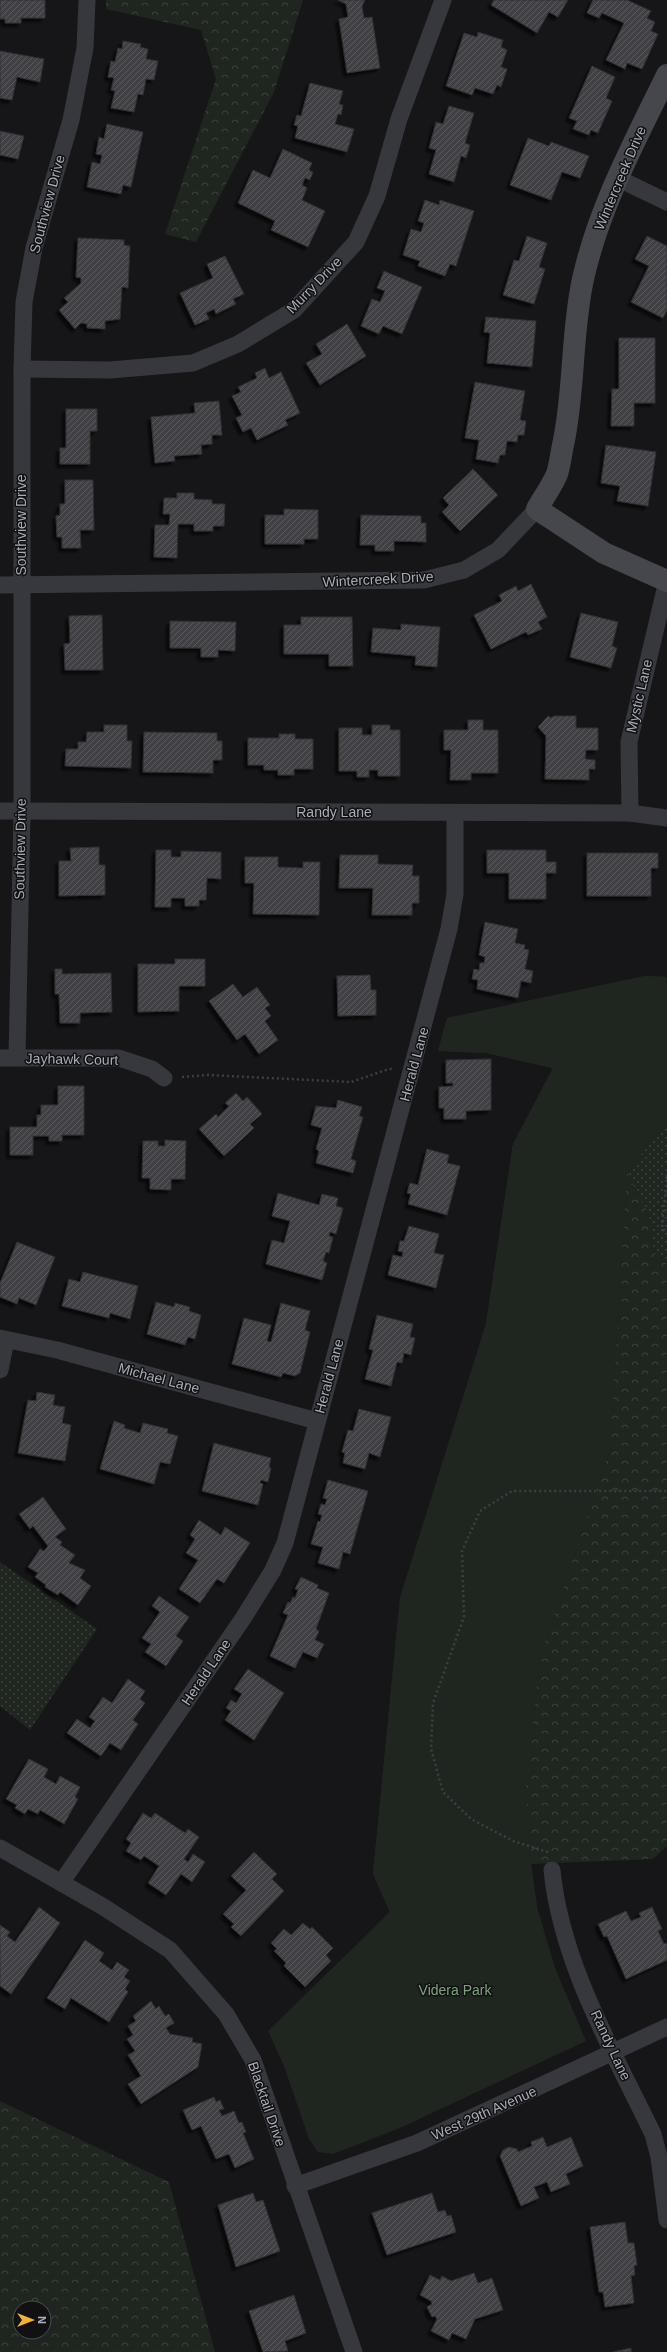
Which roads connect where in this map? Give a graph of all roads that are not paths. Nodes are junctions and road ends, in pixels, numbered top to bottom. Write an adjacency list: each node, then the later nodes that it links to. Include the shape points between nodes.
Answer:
1 (87, 0): 6 (street, Southview Drive, via 84,48 71,120 34,248 24,302)
2 (443, 0): 6 (street, Murry Drive, via 399,119 377,196 356,242 294,310 238,344 193,363 110,370)
3 (667, 75): 4 (street, Wintercreek Drive)
4 (616, 178): 5 (street); 7 (street, Wintercreek Drive, via 583,279 575,324 572,402 557,474)
5 (667, 202)
6 (22, 369): 10 (street, Southview Drive)
7 (537, 509): 8 (street, via 604,553); 10 (street, Wintercreek Drive, via 498,550 464,570 424,580)
8 (667, 581): 14 (street, Mystic Lane, via 629,742)
9 (0, 585): 10 (street, Wintercreek Drive)
10 (21, 585): 12 (street, Southview Drive)
11 (0, 811): 12 (street, Randy Lane)
12 (22, 811): 13 (street, Randy Lane); 17 (street, Southview Drive)
13 (455, 813): 14 (street, Randy Lane); 21 (street, Herald Lane, via 455,894 449,929)
14 (630, 813): 15 (street, Randy Lane)
15 (667, 818)
16 (0, 1058): 17 (street, Jayhawk Court)
17 (17, 1058): 18 (street, Jayhawk Court, via 119,1058 152,1069)
18 (164, 1078)
19 (3, 1339): 20 (street); 21 (street, Michael Lane, via 57,1350)
20 (0, 1370)
21 (317, 1421): 24 (street, Herald Lane, via 285,1544 273,1570 244,1618)
22 (0, 1848): 24 (street, Blacktail Drive)
23 (552, 1870): 26 (street, Randy Lane, via 557,1908 568,1948)
24 (61, 1883): 27 (street, Blacktail Drive, via 170,1950 226,2014 253,2060)
25 (667, 2027): 26 (street, West 29th Avenue)
26 (614, 2052): 27 (street, West 29th Avenue, via 417,2143); 28 (street, Randy Lane, via 656,2146)
27 (295, 2186): 29 (street, Blacktail Drive)
28 (667, 2220)
29 (354, 2352)

